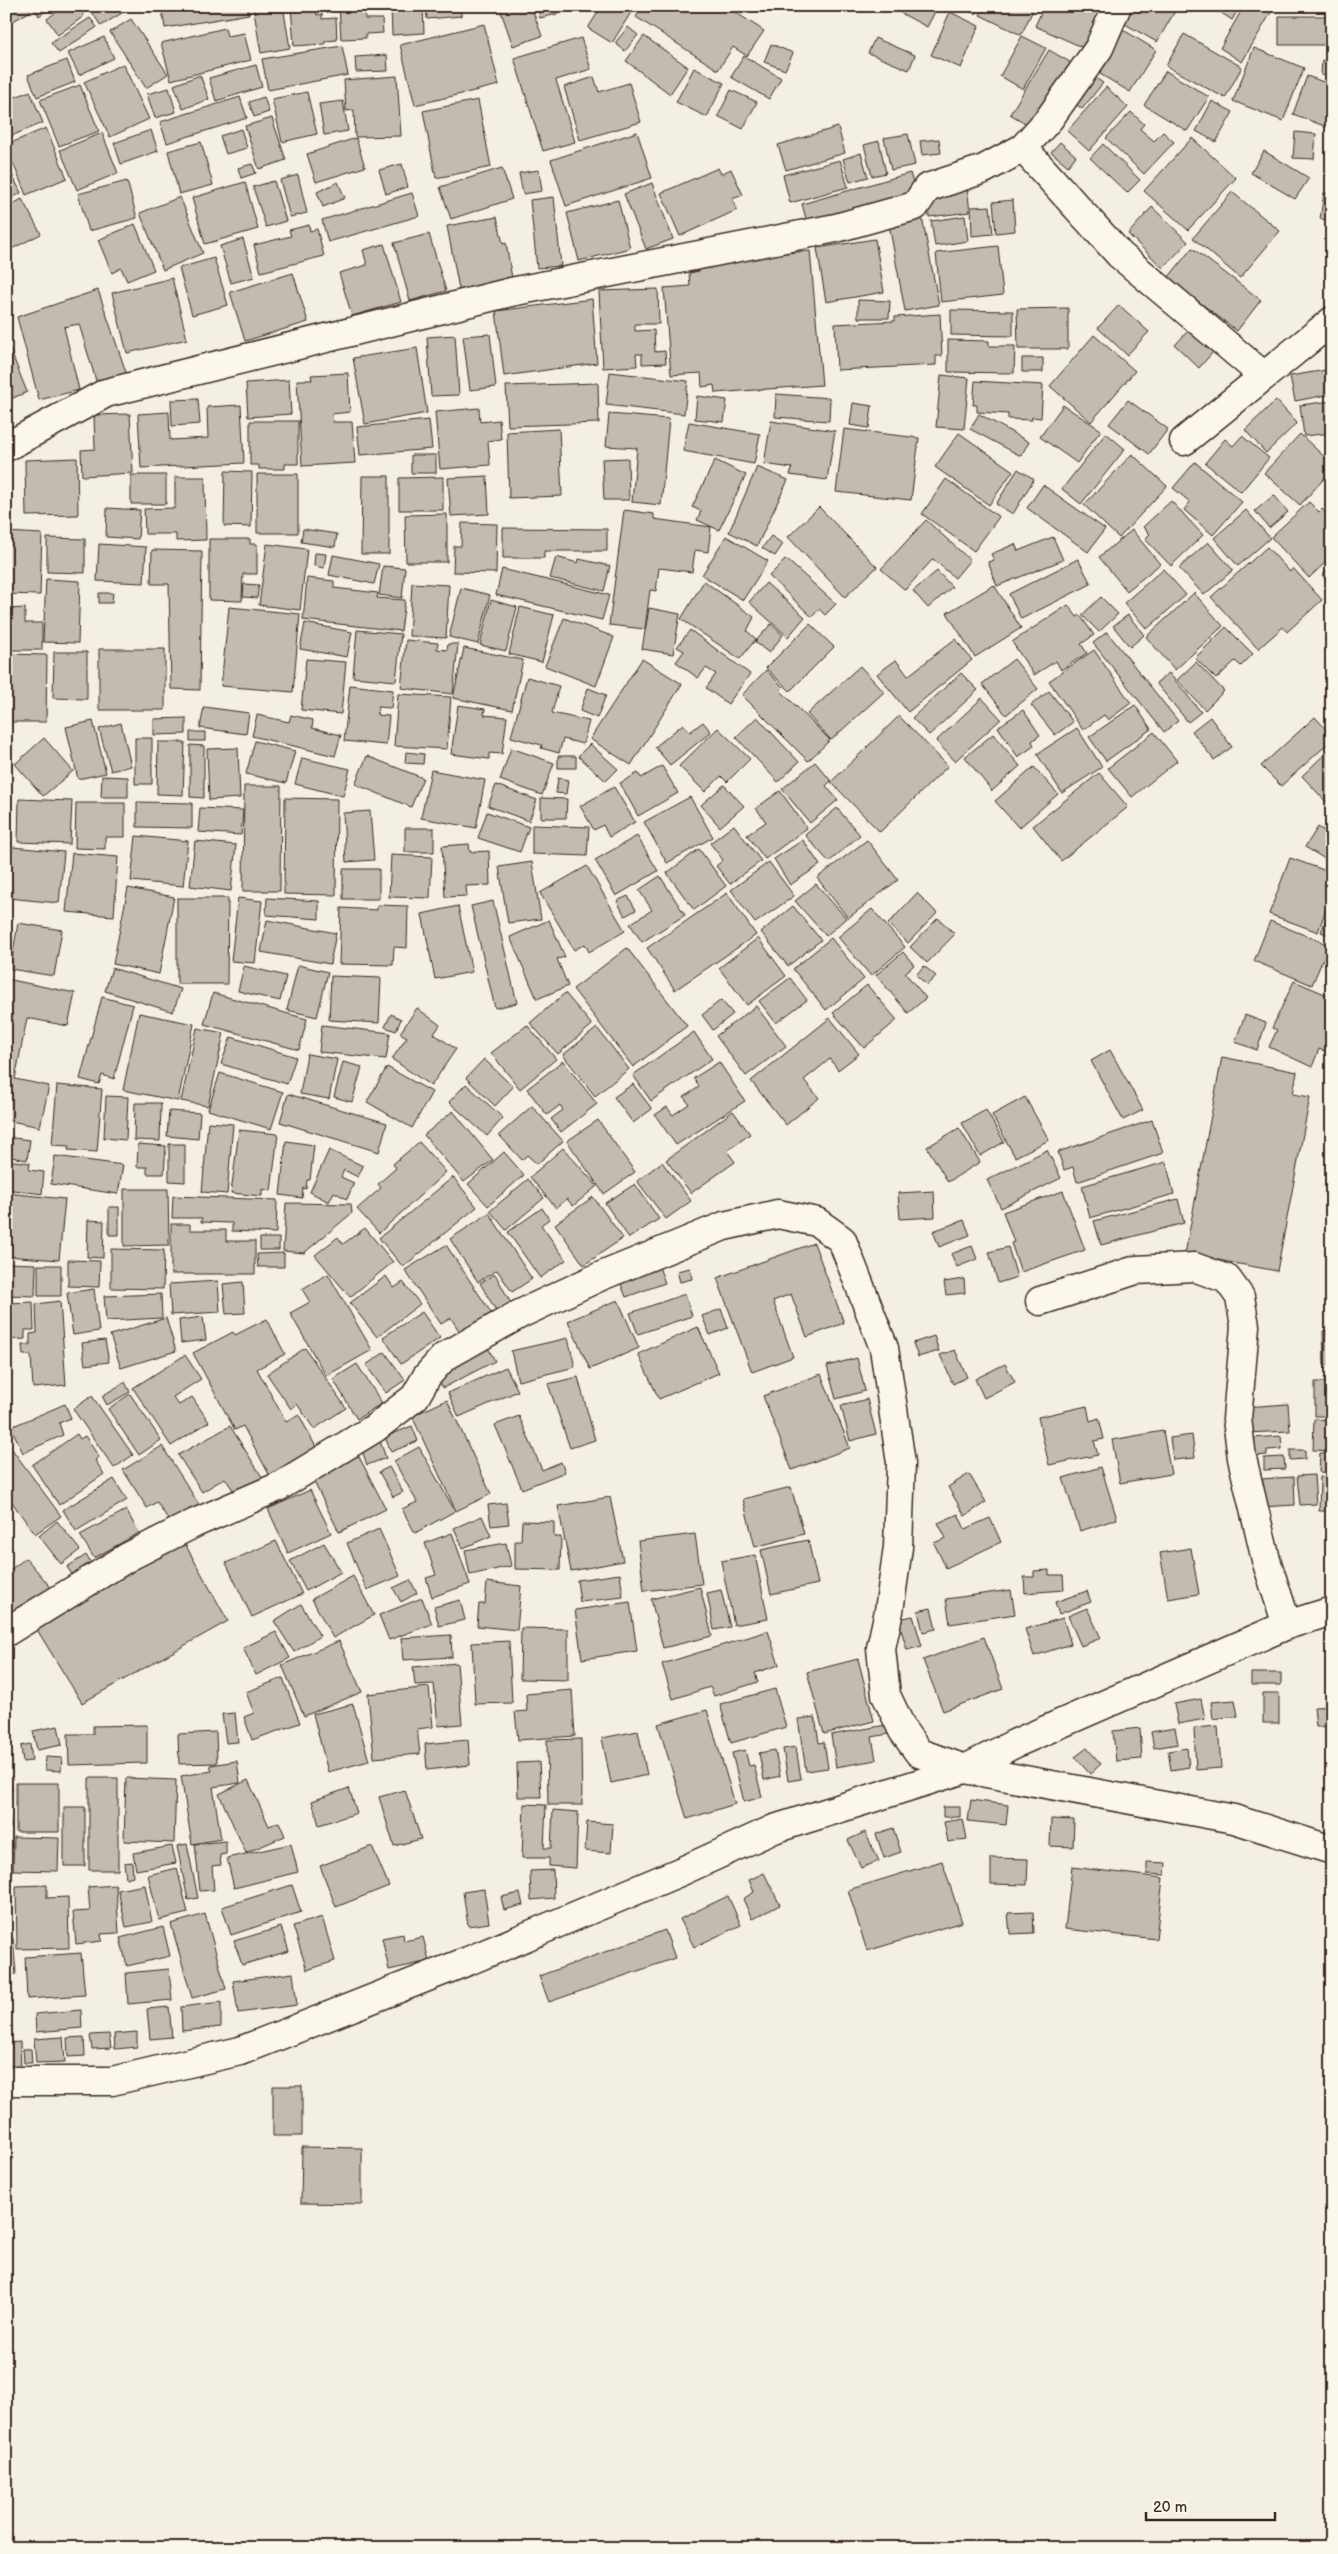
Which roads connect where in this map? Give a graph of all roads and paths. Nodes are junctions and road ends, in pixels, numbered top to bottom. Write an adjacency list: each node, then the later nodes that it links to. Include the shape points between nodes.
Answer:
1 (1116, 6): 2 (street, via 1099,48 1049,119)
2 (1023, 148): 4 (street, via 1120,255); 6 (street, via 984,169 927,188 915,206 836,228 502,295 106,393)
3 (1332, 321): 4 (street)
4 (1264, 376): 5 (street)
5 (1184, 441)
6 (6, 447)
7 (1040, 1301): 9 (street, via 1136,1270 1194,1267 1227,1279 1240,1297 1245,1326 1237,1419 1242,1458 1266,1560)
8 (1332, 1610): 9 (street)
9 (1287, 1625): 11 (street)
10 (6, 1632): 11 (street, via 128,1557 278,1487 375,1428 415,1397 427,1376 444,1357 520,1314 599,1277 724,1226 778,1214 816,1222 842,1240 884,1348 901,1463 898,1547 881,1648 886,1695 903,1731 919,1753)
11 (965, 1769): 12 (street, via 1234,1819); 13 (street, via 774,1829 468,1961 240,2051 112,2080)
12 (1332, 1850)
13 (6, 2080)

